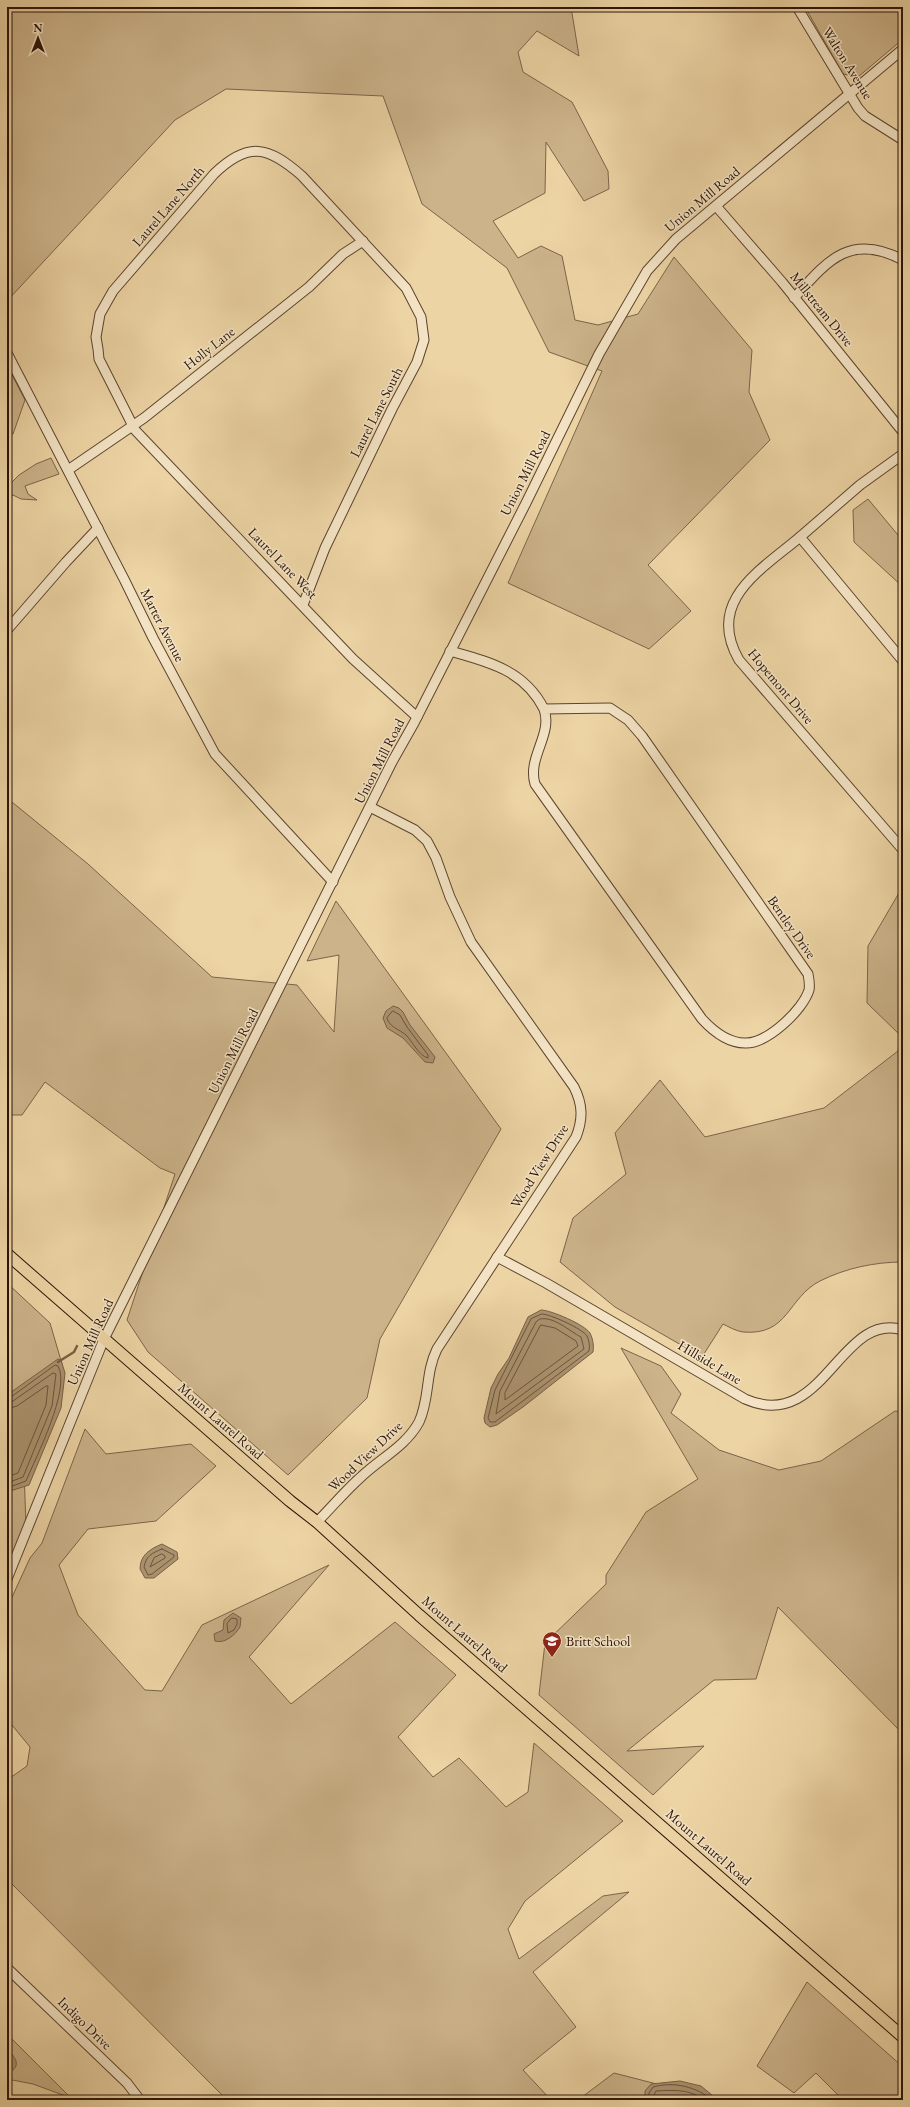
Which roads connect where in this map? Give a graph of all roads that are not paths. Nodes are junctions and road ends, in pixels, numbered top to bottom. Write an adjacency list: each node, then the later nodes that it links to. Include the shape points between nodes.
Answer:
1 (797, 7): 3 (street, Walton Avenue)
2 (903, 49): 3 (street, Union Mill Road)
3 (849, 94): 4 (street, Walton Avenue, via 865,116); 5 (street, Union Mill Road)
4 (903, 140)
5 (716, 206): 8 (street, Millstream Drive); 18 (street, Union Mill Road, via 676,238 647,271 577,397)
6 (363, 241): 10 (street, Holly Lane, via 342,254 309,287); 10 (street, Laurel Lane North, via 286,161 267,152 257,151 240,154 226,162 122,279 100,314 96,338 99,359); 16 (street, Laurel Lane South, via 412,298 421,317 424,340 417,362 324,548)
7 (903, 260): 8 (street, via 883,250 872,248 851,251 825,264)
8 (794, 298): 11 (street, Millstream Drive)
9 (7, 353): 13 (street, Marter Avenue)
10 (133, 425): 13 (street, Holly Lane); 16 (street, Laurel Lane West)
11 (903, 432)
12 (903, 454): 15 (street, Hopemont Drive, via 860,485)
13 (68, 470): 14 (street, Marter Avenue)
14 (98, 528): 17 (street); 24 (street, Marter Avenue, via 215,754)
15 (800, 537): 19 (street); 23 (street, Hopemont Drive, via 738,593 731,605 728,619 732,647 748,671)
16 (303, 605): 21 (street, Laurel Lane West, via 365,671)
17 (7, 630)
18 (450, 651): 20 (street, Bentley Drive, via 486,661 516,675 535,692); 21 (street, Union Mill Road)
19 (903, 661)
20 (544, 709): 20 (street, Bentley Drive, via 610,708 628,720 642,736 808,974 809,990 801,1006 776,1031 760,1040 744,1043 728,1039 702,1019 535,784 532,769 547,723)
21 (417, 717): 22 (street, Union Mill Road)
22 (370, 807): 24 (street, Union Mill Road); 26 (street, Wood View Drive, via 415,830 427,841 471,942 574,1086 581,1103 582,1120 576,1138)
23 (903, 850)
24 (333, 882): 28 (street, Union Mill Road)
25 (7, 1254): 28 (main road, Mount Laurel Road)
26 (497, 1257): 27 (street, Hillside Lane, via 745,1399 764,1405 786,1404 802,1398 869,1334 881,1328); 29 (street, Wood View Drive, via 433,1358 429,1368 424,1410 415,1429 400,1446 361,1477)
27 (903, 1330)
28 (104, 1339): 29 (main road, Mount Laurel Road); 30 (street, Union Mill Road)
29 (317, 1522): 32 (main road, Mount Laurel Road, via 419,1615)
30 (7, 1580)
31 (7, 1968): 33 (street, Indigo Drive, via 127,2083)
32 (903, 2037)
33 (140, 2100)

